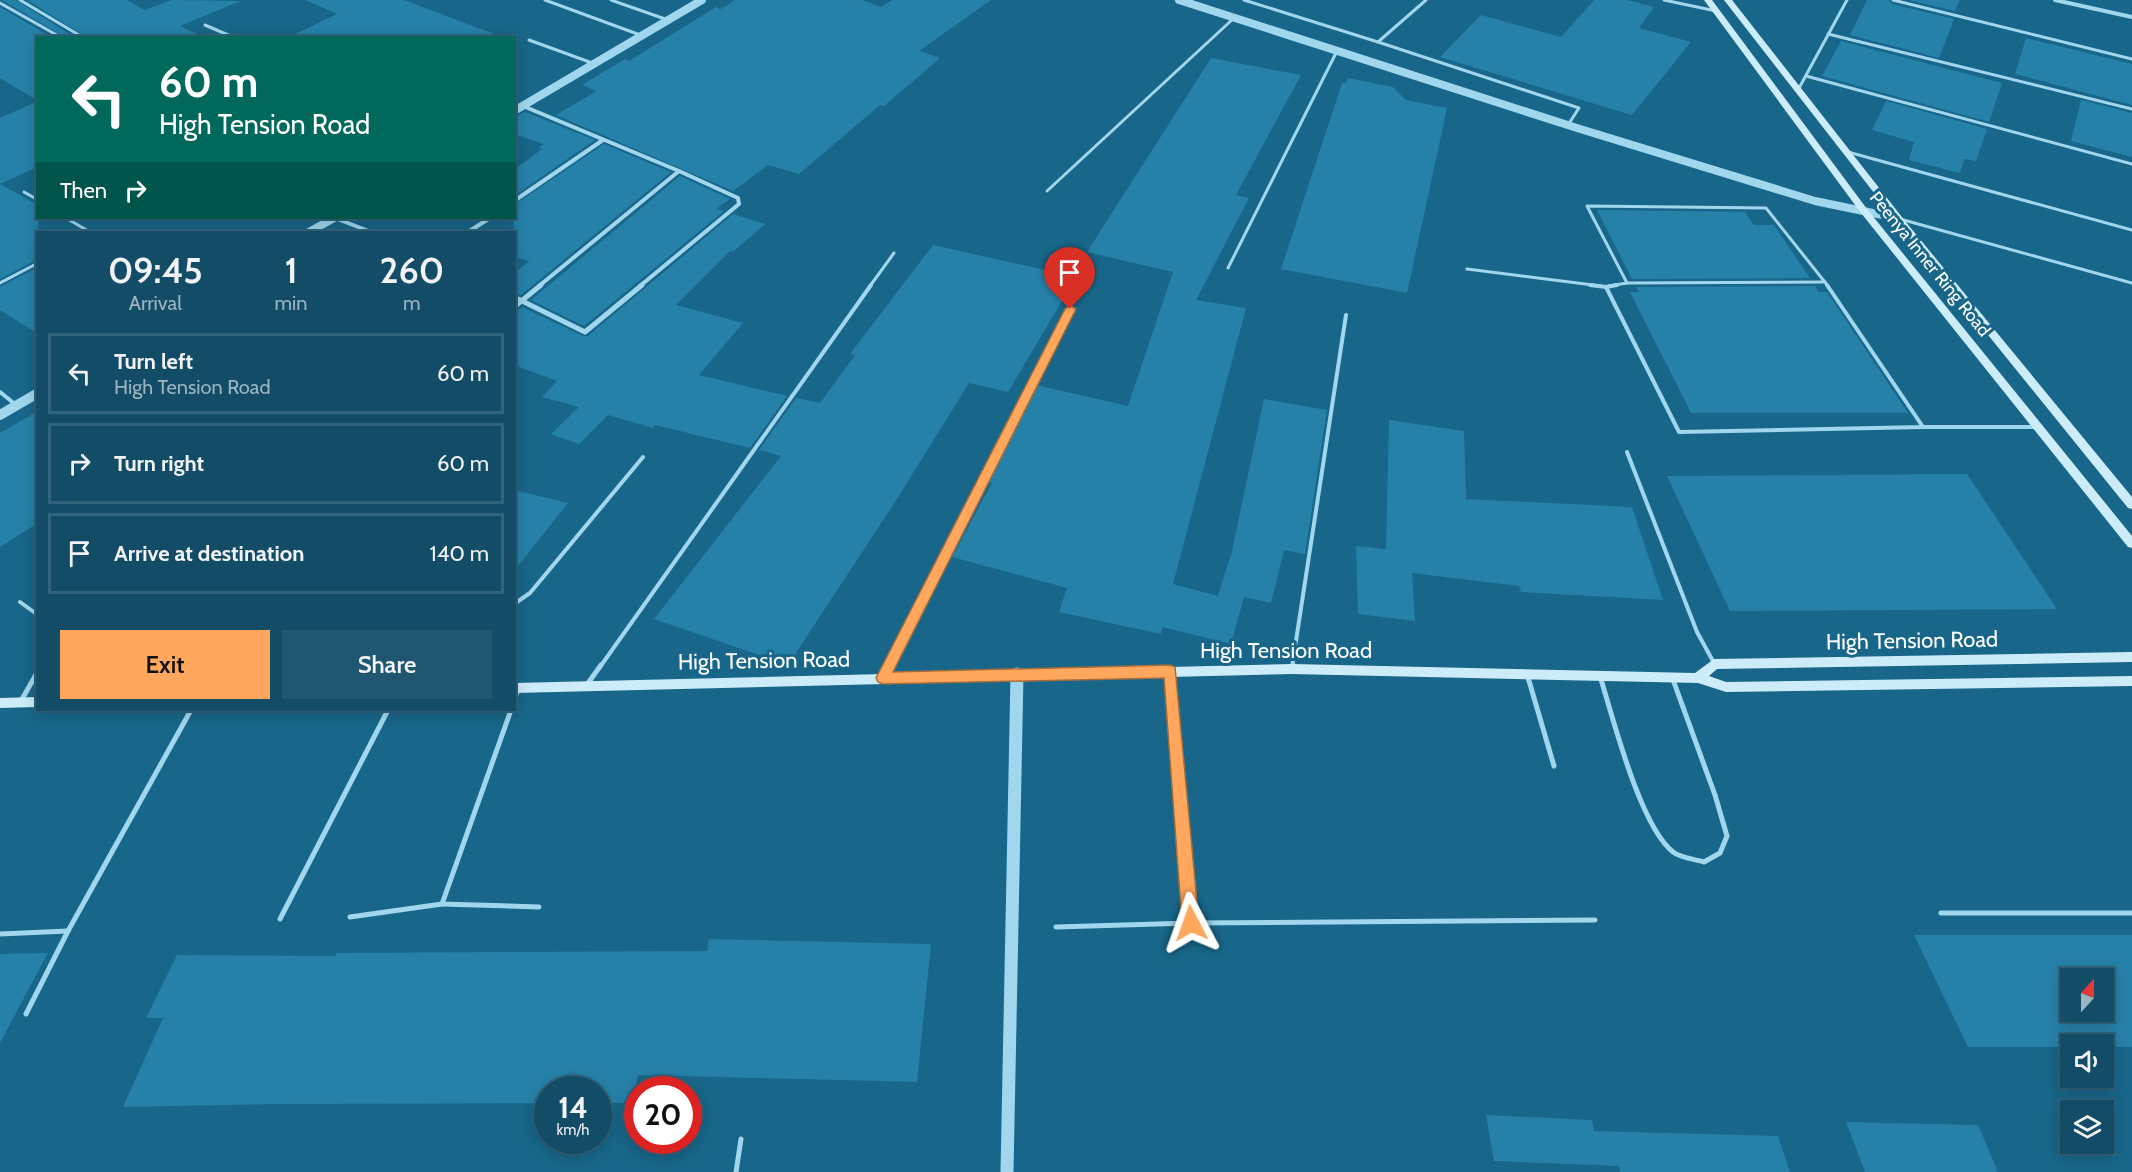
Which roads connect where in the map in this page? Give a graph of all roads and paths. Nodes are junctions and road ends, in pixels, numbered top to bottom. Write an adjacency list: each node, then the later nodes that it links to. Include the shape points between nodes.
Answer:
1 (20, 0): 22 (lane)
2 (545, 0): 24 (lane)
3 (611, 0): 18 (lane)
4 (702, 0): 18 (street)
5 (1179, 0): 17 (street)
6 (1244, 0): 26 (lane)
7 (1426, 0): 26 (lane)
8 (1664, 0): 15 (lane)
9 (1708, 0): 15 (main road, Peenya Inner Ring Road)
10 (1728, 0): 31 (main road, Peenya Inner Ring Road)
11 (1847, 0): 20 (lane)
12 (1893, 0): 28 (lane)
13 (2055, 0): 16 (street)
14 (0, 3): 21 (lane)
15 (1716, 11): 40 (main road, Peenya Inner Ring Road)
16 (2132, 17)
17 (1234, 18): 27 (street); 41 (lane)
18 (668, 20): 24 (street)
19 (205, 25): 23 (lane)
20 (1828, 34): 30 (lane); 33 (lane)
21 (58, 36)
22 (81, 36)
23 (231, 36)
24 (643, 36): 29 (street)
25 (529, 40): 29 (lane)
26 (1378, 42): 35 (lane, via 1580,108)
27 (1337, 51): 35 (street); 61 (lane)
28 (2132, 59)
29 (595, 64): 32 (street)
30 (1806, 76): 31 (lane); 38 (lane)
31 (1798, 90): 37 (main road, Peenya Inner Ring Road)
32 (523, 106): 34 (street); 36 (street)
33 (2132, 109)
34 (516, 110)
35 (1568, 125): 48 (street, via 1815,201)
36 (603, 140): 39 (street); 47 (street)
37 (1846, 152): 45 (main road, Peenya Inner Ring Road); 54 (lane)
38 (2132, 164)
39 (679, 171): 69 (street); 69 (street, via 738,198 739,204 585,332)
40 (1848, 189): 42 (main road); 48 (main road, Peenya Inner Ring Road)
41 (1047, 191)
42 (1858, 191)
43 (24, 192): 46 (lane)
44 (1869, 193): 45 (main road)
45 (1880, 196): 49 (main road, Peenya Inner Ring Road)
46 (36, 199)
47 (516, 200)
48 (1864, 211): 49 (street); 78 (main road, Peenya Inner Ring Road)
49 (1898, 218): 66 (lane); 81 (main road, Peenya Inner Ring Road)
50 (68, 219): 55 (lane)
51 (333, 219): 56 (street)
52 (338, 219): 57 (street)
53 (488, 219): 58 (street)
54 (2132, 230)
55 (88, 231)
56 (311, 231)
57 (368, 231)
58 (470, 231)
59 (894, 253): 98 (lane)
60 (36, 264): 64 (lane)
61 (1228, 268)
62 (1467, 269): 67 (lane)
63 (1825, 282): 65 (lane); 65 (lane, via 1766,208 1587,206); 77 (lane)
64 (0, 283)
65 (1627, 283): 67 (lane)
66 (2132, 283)
67 (1606, 287): 77 (lane, via 1679,432)
68 (516, 298): 69 (street)
69 (523, 300): 70 (street)
70 (516, 305)
71 (1070, 309): 95 (lane)
72 (1346, 315): 88 (lane)
73 (0, 392): 75 (lane)
74 (36, 394): 75 (street)
75 (16, 405): 76 (street)
76 (0, 415)
77 (1923, 427): 78 (lane)
78 (2038, 427): 82 (main road, Peenya Inner Ring Road)
79 (1628, 452): 87 (lane, via 1697,632)
80 (643, 458): 84 (lane, via 530,593)
81 (2132, 505)
82 (2132, 544)
83 (20, 602): 85 (lane)
84 (516, 603)
85 (36, 614)
86 (2132, 657): 87 (main road, High Tension Road)
87 (1714, 664): 96 (main road)
88 (1292, 669): 89 (main road, High Tension Road); 91 (main road, High Tension Road)
89 (1170, 671): 90 (main road, High Tension Road); 114 (lane)
90 (1017, 674): 95 (main road, High Tension Road); 121 (street)
91 (1527, 674): 93 (main road, High Tension Road); 106 (lane)
92 (36, 675): 102 (lane)
93 (1600, 675): 94 (main road, High Tension Road); 94 (lane, via 1656,834 1674,853 1704,862 1720,852 1727,836)
94 (1672, 677): 96 (main road, High Tension Road)
95 (883, 678): 98 (main road, High Tension Road)
96 (1698, 678): 97 (main road, High Tension Road, via 1726,687)
97 (2132, 681)
98 (586, 686): 99 (main road, High Tension Road)
99 (516, 692)
100 (36, 702): 102 (main road)
101 (0, 703): 102 (main road)
102 (20, 703)
103 (190, 711): 116 (lane)
104 (387, 711): 112 (lane)
105 (511, 711): 107 (lane)
106 (1554, 766)
107 (442, 904): 108 (lane); 111 (lane)
108 (538, 907)
109 (1941, 913): 110 (lane)
110 (2132, 913)
111 (350, 918)
112 (280, 919)
113 (1596, 920): 114 (lane)
114 (1191, 923): 115 (lane)
115 (1056, 927)
116 (68, 931): 117 (lane); 118 (lane)
117 (0, 934)
118 (26, 1014)
119 (741, 1139): 120 (lane)
120 (736, 1172)
121 (1006, 1172)

